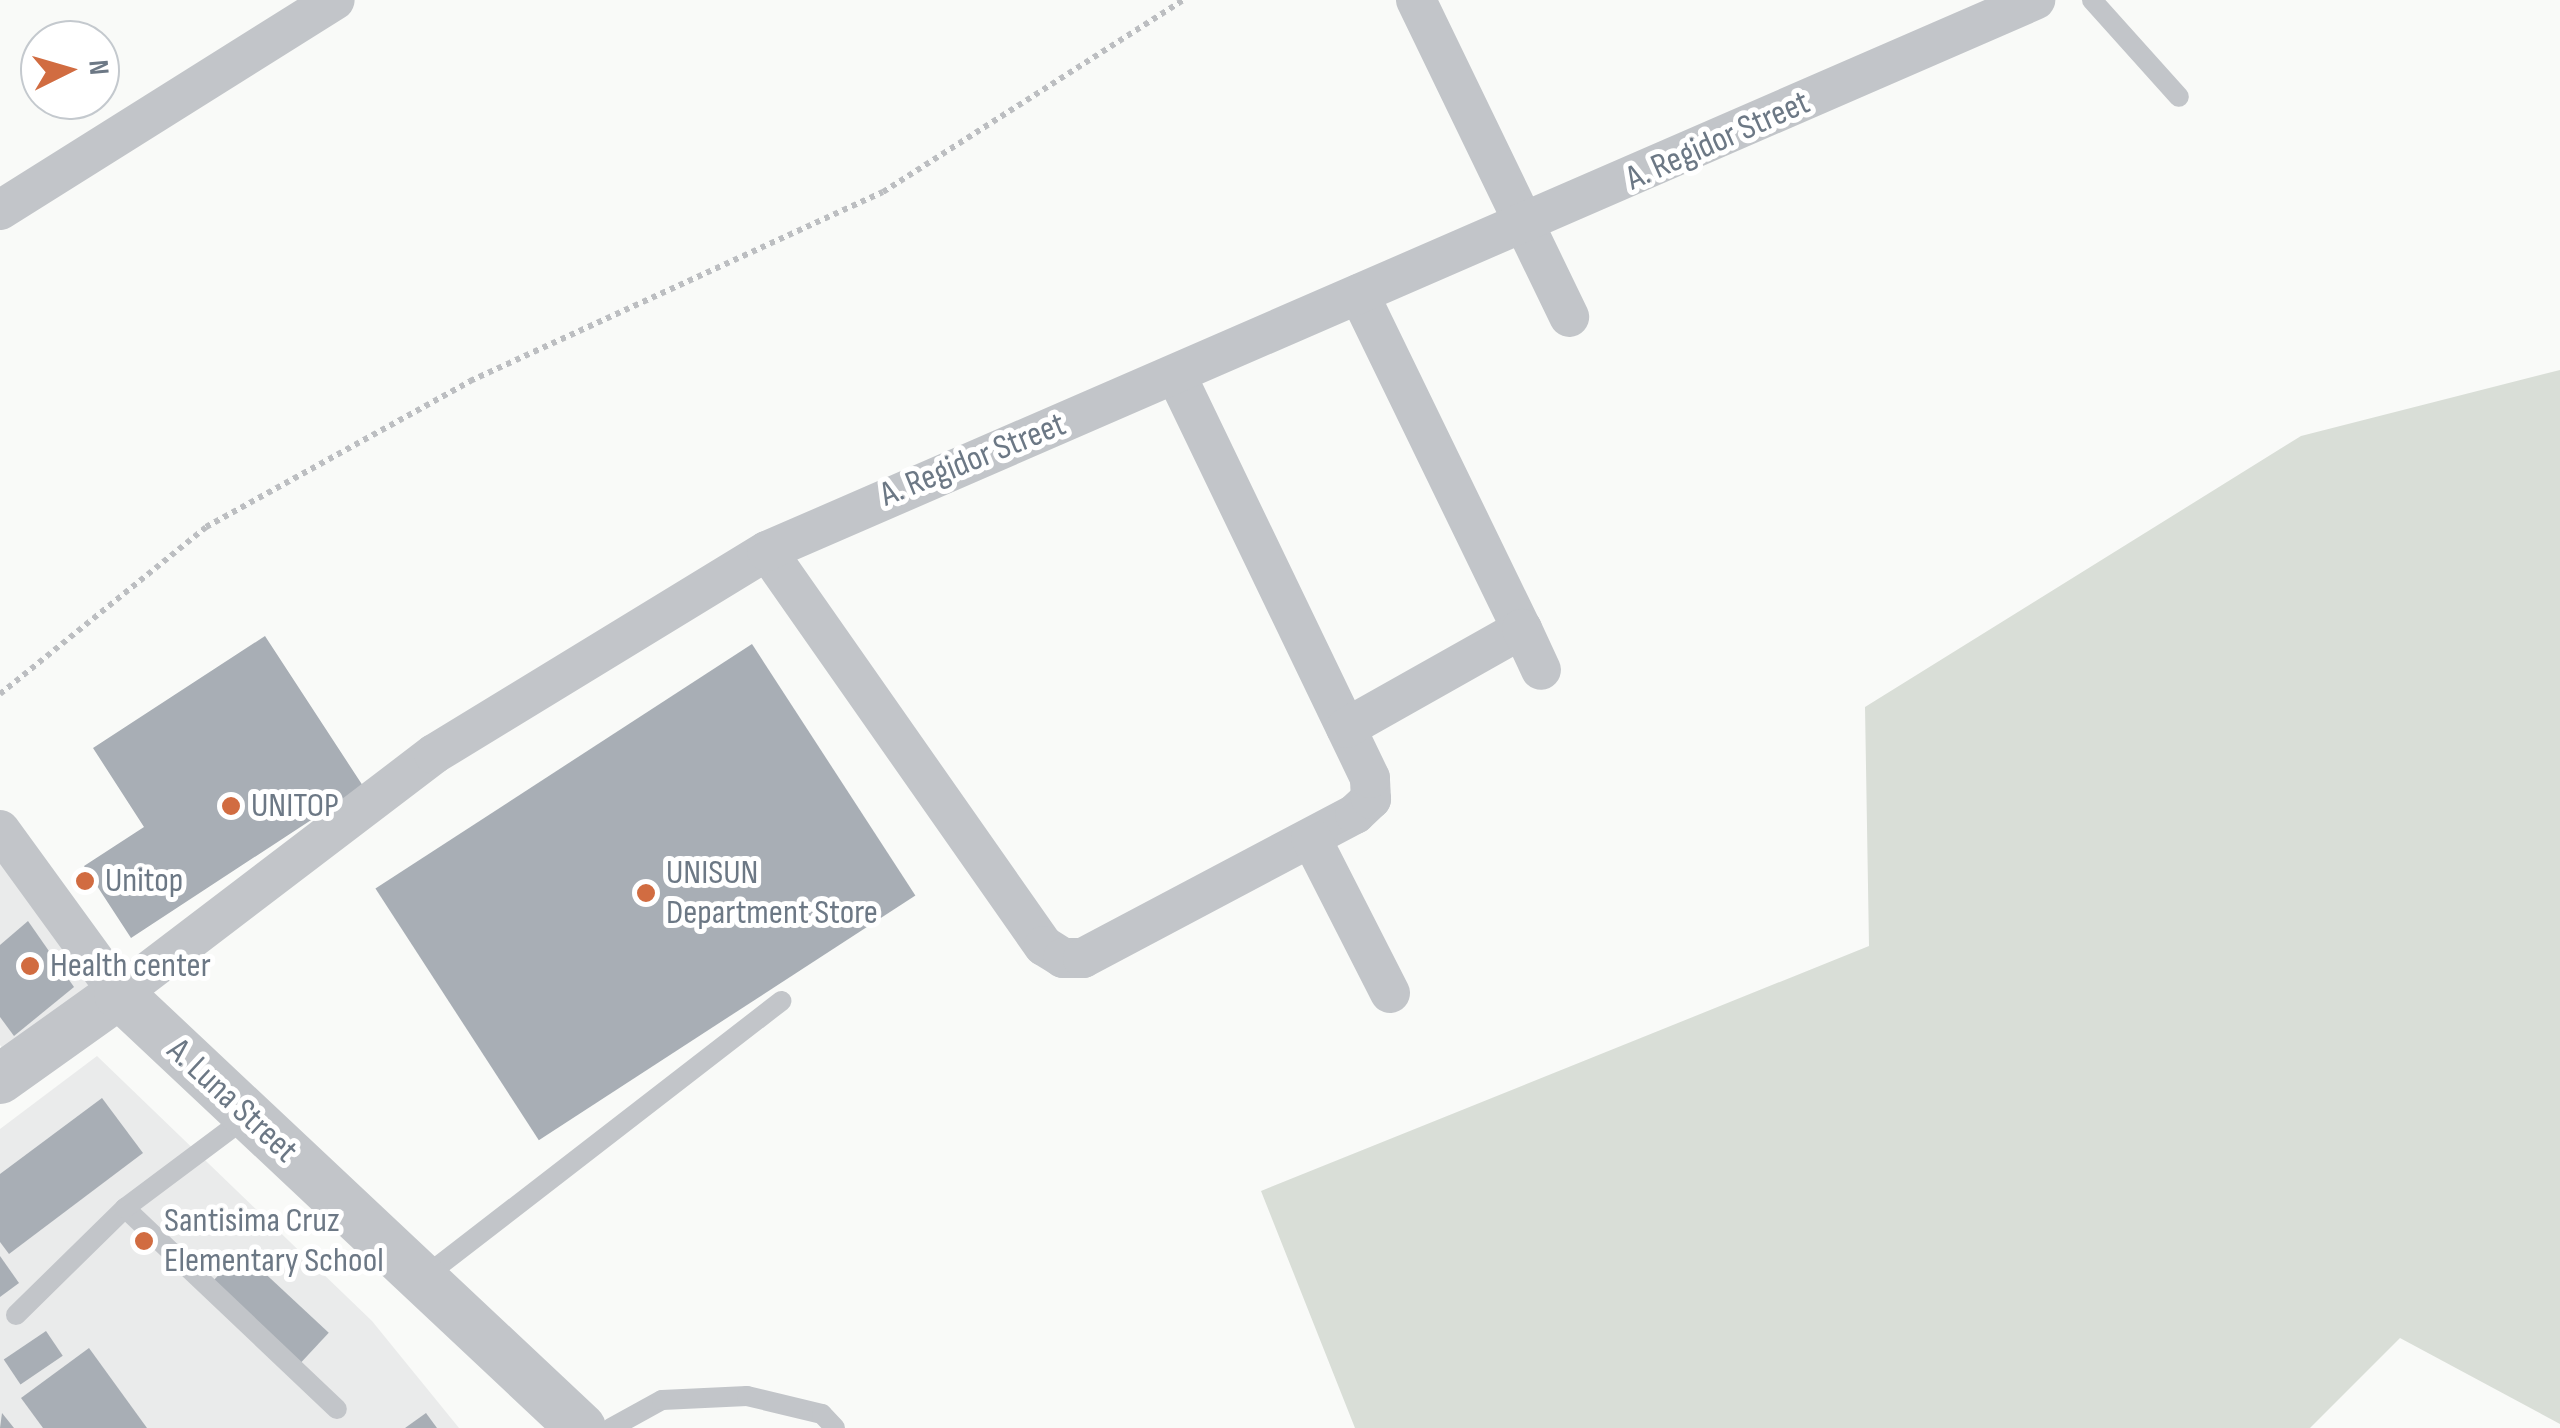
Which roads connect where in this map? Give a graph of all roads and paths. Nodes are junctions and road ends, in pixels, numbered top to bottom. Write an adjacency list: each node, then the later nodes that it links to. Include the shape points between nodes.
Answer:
1 (335, 0): 7 (street)
2 (1183, 0): 15 (path, via 883,192 470,381 206,527)
3 (1416, 0): 8 (street)
4 (2036, 0): 8 (street, A. Regidor Street)
5 (2092, 0): 6 (lane)
6 (2180, 98)
7 (0, 210)
8 (1526, 226): 9 (street, A. Regidor Street); 10 (street)
9 (1360, 294): 11 (street, A. Regidor Street); 13 (street)
10 (1569, 318)
11 (1177, 377): 12 (street, A. Regidor Street, via 879,498); 16 (street)
12 (767, 552): 18 (street, via 1044,946 1063,958 1084,958); 20 (street, A. Regidor Street, via 434,754)
13 (1522, 628): 14 (street); 16 (street)
14 (1540, 670)
15 (0, 694)
16 (1346, 728): 18 (street, via 1370,778 1371,798)
17 (0, 830): 20 (street, A. Luna Street)
18 (1311, 838): 19 (street)
19 (1390, 993)
20 (119, 994): 22 (street, A. Regidor Street); 23 (street, A. Luna Street)
21 (782, 1000): 25 (lane)
22 (0, 1080)
23 (248, 1116): 24 (lane); 25 (street, A. Luna Street)
24 (124, 1208): 26 (lane); 27 (lane)
25 (420, 1280): 28 (street, A. Luna Street)
26 (16, 1315)
27 (338, 1409)
28 (582, 1428)
29 (611, 1428): 30 (lane, via 662,1400 747,1396 822,1414)
30 (835, 1428)

